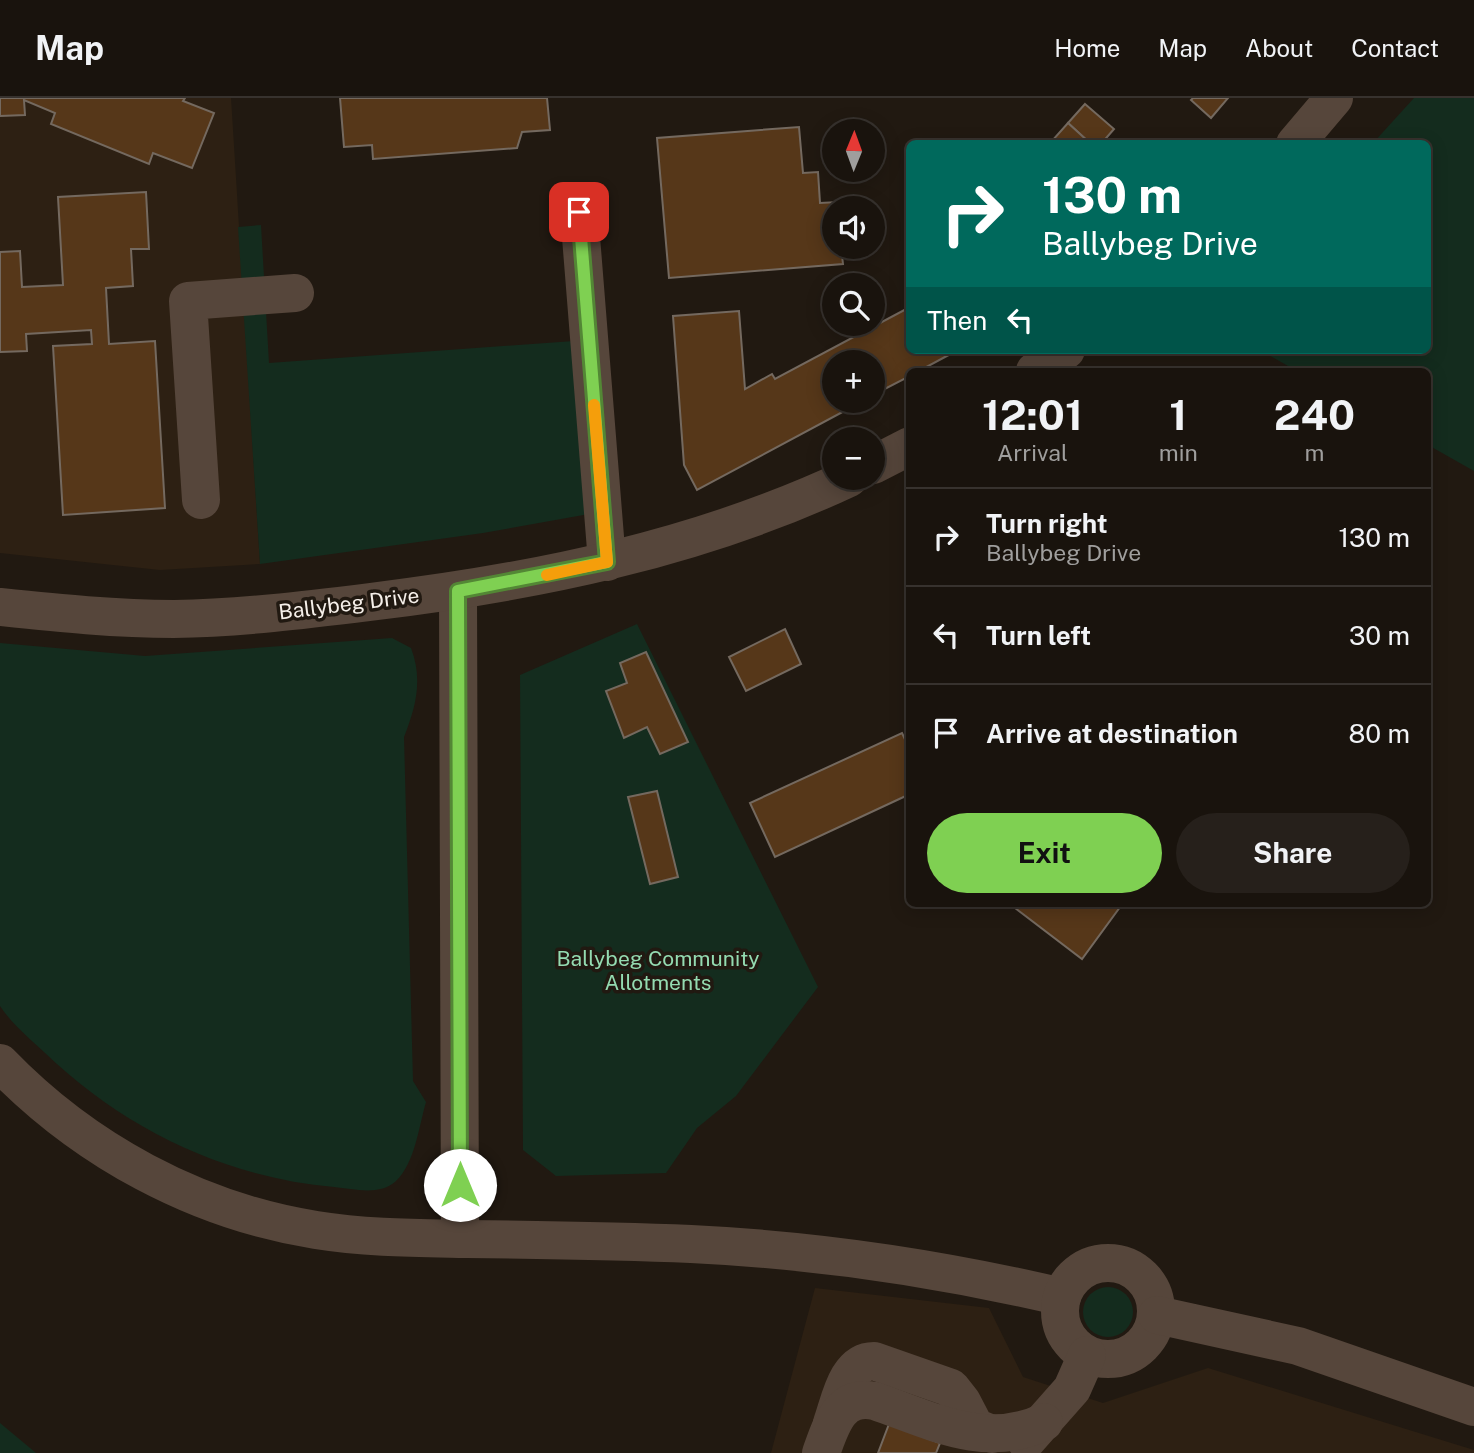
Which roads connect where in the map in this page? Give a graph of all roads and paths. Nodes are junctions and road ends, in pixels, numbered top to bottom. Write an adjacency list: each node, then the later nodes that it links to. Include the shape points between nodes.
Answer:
1 (1332, 99): 2 (street)
2 (1298, 140)
3 (579, 212): 11 (street)
4 (295, 293): 10 (street, via 188,301)
5 (1060, 354): 6 (street)
6 (1039, 368)
7 (906, 448): 8 (street)
8 (885, 459)
9 (822, 489): 11 (street, Ballybeg Drive, via 766,513)
10 (201, 500)
11 (607, 562): 12 (street, Ballybeg Drive)
12 (458, 591): 13 (street, Ballybeg Drive, via 210,618 119,617); 15 (street)
13 (0, 607)
14 (0, 1063): 15 (street, via 41,1102 110,1153 209,1201 317,1230)
15 (460, 1238): 16 (street, via 781,1250 947,1272)
16 (1062, 1297): 17 (street, via 1069,1283 1087,1268 1110,1262 1139,1273 1150,1285); 18 (street, via 1067,1337)
17 (1157, 1315): 18 (street, via 1149,1337 1133,1353 1102,1360); 19 (street, via 1298,1346)
18 (1087, 1355): 21 (street, via 1072,1389 1044,1422)
19 (1474, 1407)
20 (826, 1440): 21 (street, via 853,1370 859,1363 874,1361 951,1388 975,1427)
21 (1003, 1443)

